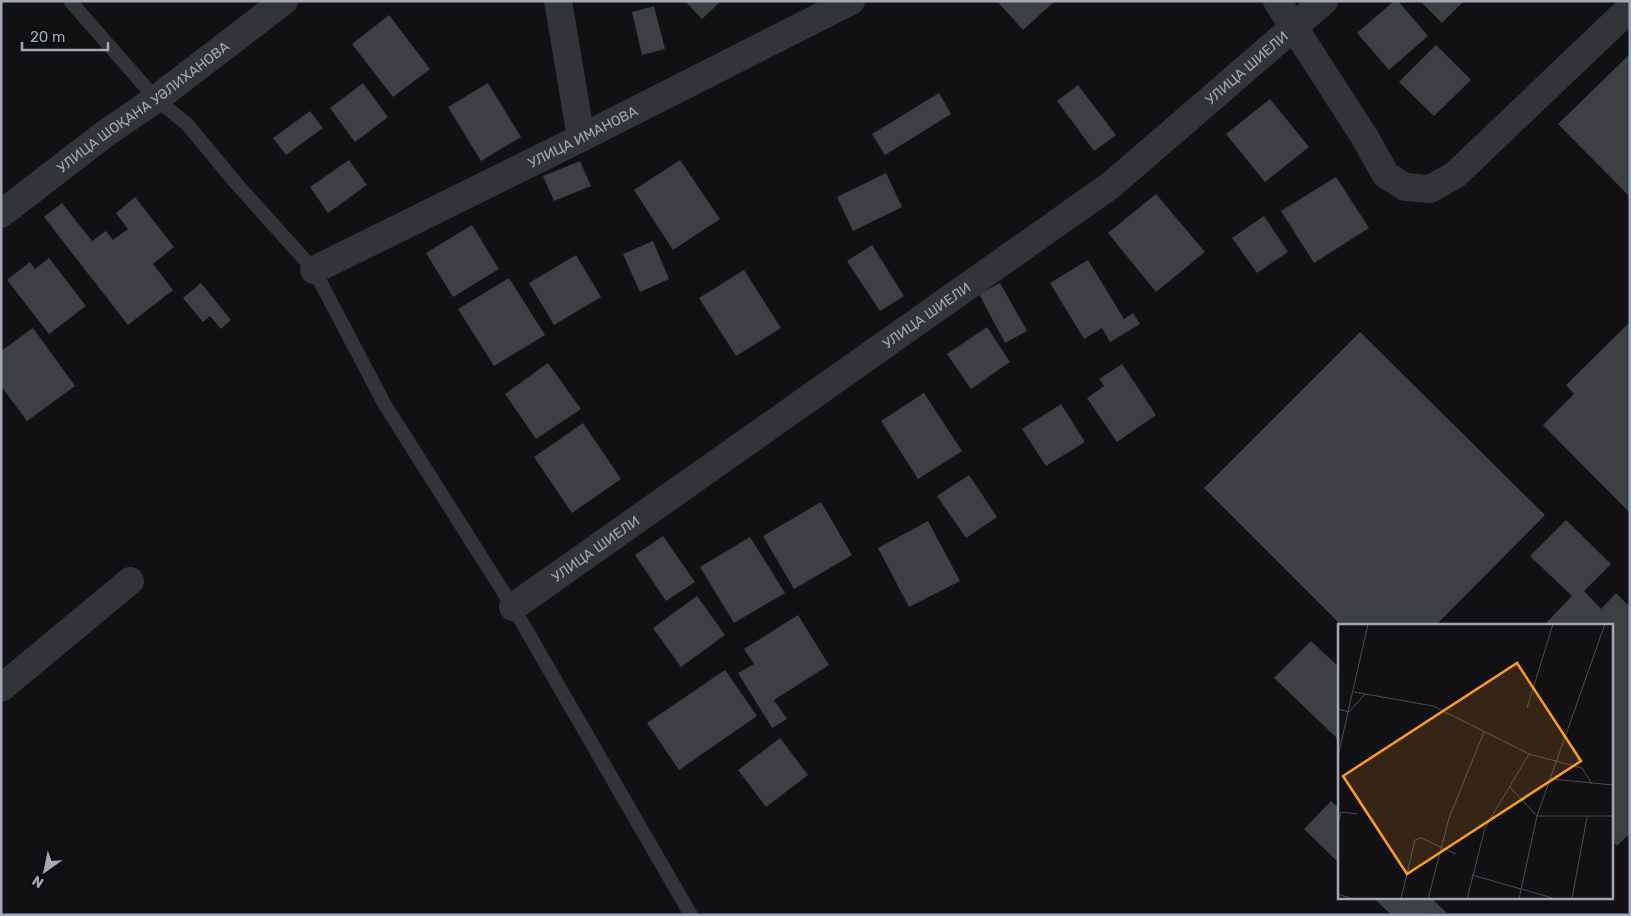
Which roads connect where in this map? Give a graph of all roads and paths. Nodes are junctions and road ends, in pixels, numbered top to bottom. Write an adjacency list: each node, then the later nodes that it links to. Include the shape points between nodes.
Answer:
1 (70, 1): 9 (lane)
2 (558, 1): 10 (street)
3 (851, 1): 10 (street, УЛИЦА ИМАНОВА)
4 (1277, 1): 8 (street)
5 (1324, 1): 8 (street, УЛИЦА ШИЕЛИ)
6 (279, 3): 9 (street, УЛИЦА ШОҚАНА УӘЛИХАНОВА)
7 (1630, 8): 8 (street, via 1454,175 1430,190 1405,187 1386,175)
8 (1295, 28): 14 (street, УЛИЦА ШИЕЛИ, via 1111,185)
9 (156, 99): 11 (street, УЛИЦА ШОҚАНА УӘЛИХАНОВА); 12 (lane, via 188,124)
10 (581, 138): 12 (street, УЛИЦА ИМАНОВА)
11 (1, 214)
12 (314, 270): 14 (lane, via 385,405)
13 (130, 581): 15 (street)
14 (513, 607): 16 (lane)
15 (1, 688)
16 (691, 915)

